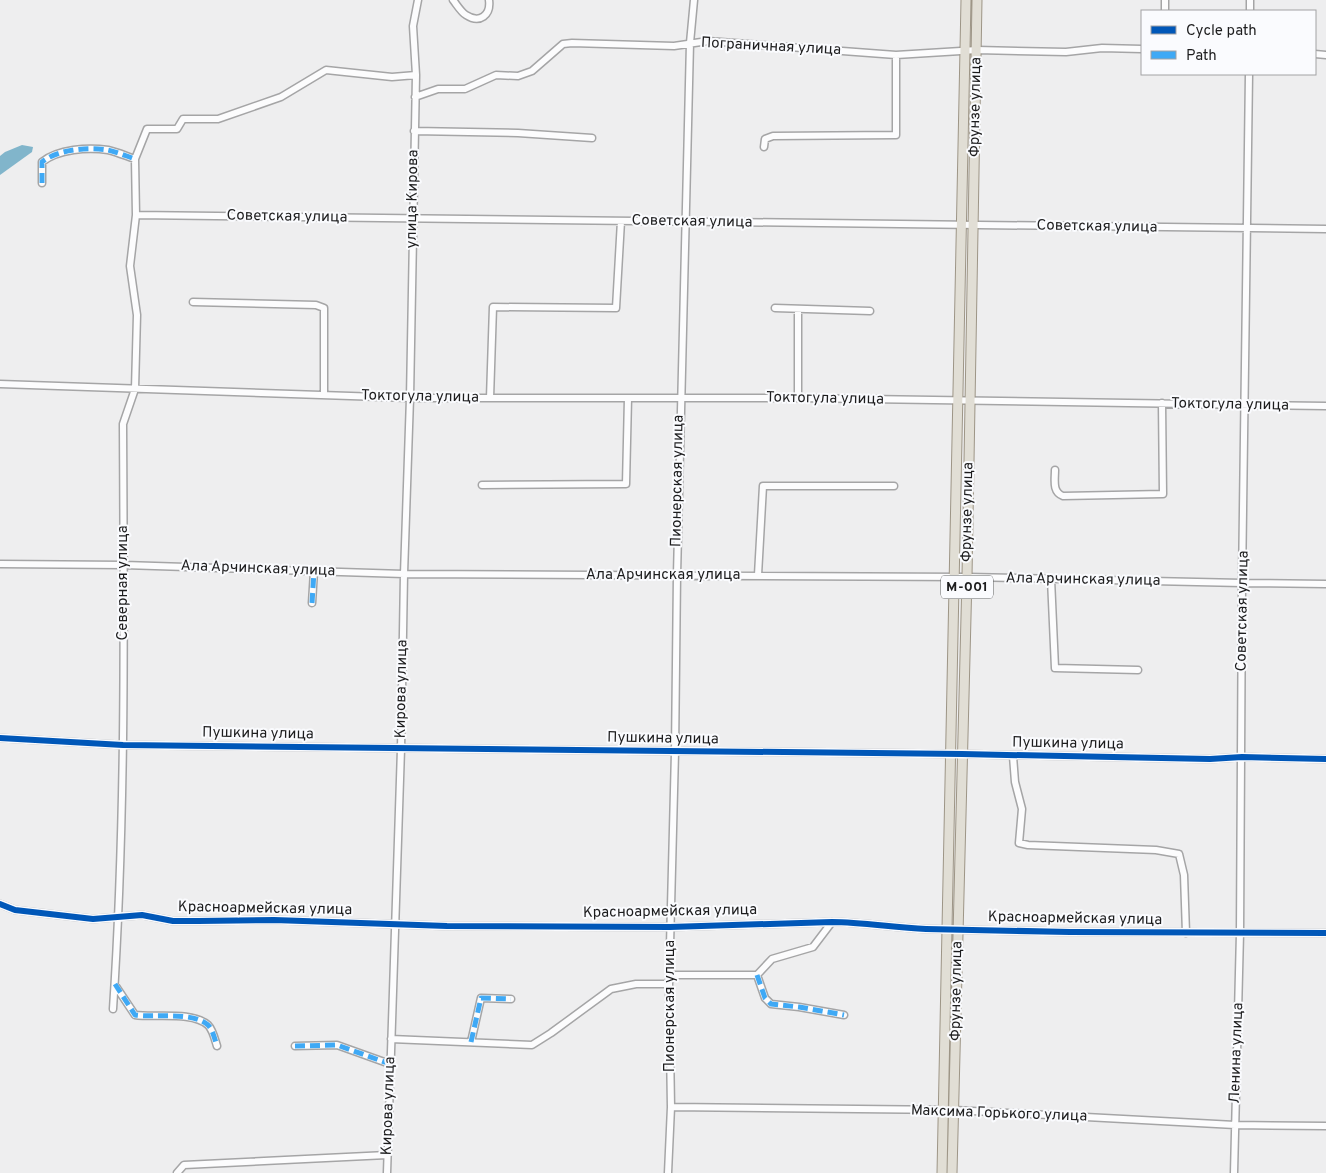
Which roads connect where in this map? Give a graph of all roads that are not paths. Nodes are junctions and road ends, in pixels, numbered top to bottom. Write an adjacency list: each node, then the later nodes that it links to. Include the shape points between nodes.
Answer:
1 (418, 0): 12 (street, улица Кирова, via 413,26)
2 (453, 0): 3 (street, via 464,14 473,18 480,18 488,12)
3 (489, 0)
4 (694, 0): 7 (street, Пионерская улица)
5 (966, 0): 9 (main road, Фрунзе улица / M-001)
6 (977, 0): 10 (main road, Фрунзе улица / M-001)
7 (690, 43): 11 (street, Пограничная улица, via 708,41); 14 (street, Пограничная улица, via 674,46 563,44 532,71 518,76 496,75 465,89 438,90); 23 (street, Пионерская улица)
8 (1141, 49): 10 (street, Пограничная улица, via 1102,48 1066,52)
9 (965, 50): 10 (street, Пограничная улица); 11 (street, Пограничная улица); 24 (main road, Фрунзе улица / M-001)
10 (977, 50): 25 (main road, Фрунзе улица / M-001)
11 (896, 55): 17 (street, via 896,135 773,136 766,139)
12 (416, 75): 14 (street, улица Кирова); 18 (street, via 392,77 326,70 281,97 218,119 183,120 177,130 147,129)
13 (1249, 75): 26 (street, Советская улица)
14 (415, 96): 15 (street, улица Кирова)
15 (414, 131): 16 (street); 21 (street, улица Кирова)
16 (592, 138)
17 (764, 146)
18 (135, 159): 19 (street, via 109,150 64,153 42,162); 20 (street, Северная улица)
19 (42, 183)
20 (136, 215): 21 (street, Советская улица); 33 (street, Северная улица, via 130,266 137,315)
21 (413, 219): 22 (street, Советская улица); 35 (street, улица Кирова)
22 (620, 221): 23 (street, Советская улица); 36 (street, via 616,308 493,307)
23 (685, 222): 24 (street, Советская улица); 38 (street, Пионерская улица)
24 (962, 225): 25 (street, Советская улица); 40 (main road, Фрунзе улица / M-001)
25 (974, 225): 26 (street, Советская улица); 41 (main road, Фрунзе улица / M-001)
26 (1248, 228): 27 (street, Советская улица); 43 (street, Советская улица)
27 (1326, 229)
28 (192, 302): 34 (street, via 316,305 324,308)
29 (775, 308): 30 (street)
30 (798, 309): 31 (street); 39 (street)
31 (870, 311)
32 (0, 384): 33 (street, Токтогула улица)
33 (135, 389): 34 (street, Токтогула улица); 49 (street, Северная улица, via 124,424)
34 (324, 395): 35 (street, Токтогула улица)
35 (410, 398): 36 (street, Токтогула улица); 51 (street, Кирова улица)
36 (490, 398): 37 (street, Токтогула улица)
37 (628, 398): 38 (street, Токтогула улица); 46 (street, via 626,484)
38 (680, 398): 39 (street, Токтогула улица); 52 (street, Пионерская улица)
39 (798, 398): 40 (street, Токтогула улица)
40 (959, 401): 41 (street, Токтогула улица); 54 (main road, Фрунзе улица / M-001)
41 (970, 401): 42 (street, Токтогула улица); 55 (main road, Фрунзе улица / M-001)
42 (1162, 403): 43 (street, Токтогула улица); 45 (street, via 1163,494 1063,496 1056,492)
43 (1246, 405): 44 (street, Токтогула улица); 57 (street, Советская улица)
44 (1326, 406)
45 (1055, 470)
46 (482, 485)
47 (894, 486): 53 (street, via 762,486)
48 (0, 564): 49 (street, Ала Арчинская улица)
49 (124, 565): 50 (street, Ала Арчинская улица); 62 (street, Северная улица)
50 (314, 571): 51 (street, Ала Арчинская улица); 59 (street)
51 (404, 574): 52 (street, Ала Арчинская улица); 63 (street, Кирова улица)
52 (676, 575): 53 (street, Ала Арчинская улица); 64 (street, Пионерская улица)
53 (758, 575): 54 (street, Ала Арчинская улица)
54 (956, 577): 55 (street, Ала Арчинская улица); 65 (main road, Фрунзе улица / M-001)
55 (967, 577): 56 (street, Ала Арчинская улица); 66 (main road, Фрунзе улица / M-001)
56 (1051, 579): 57 (street, Ала Арчинская улица); 60 (street, via 1055,668)
57 (1242, 583): 58 (street, Ала Арчинская улица); 68 (street, Советская улица)
58 (1326, 584)
59 (312, 603)
60 (1138, 670)
61 (0, 738): 62 (street, Пушкина улица)
62 (123, 745): 63 (street, Пушкина улица); 71 (street, Северная улица)
63 (401, 748): 64 (street, Пушкина улица); 73 (street, Кирова улица)
64 (675, 752): 65 (street, Пушкина улица); 74 (street, Пионерская улица)
65 (951, 754): 66 (street, Пушкина улица); 75 (main road, Фрунзе улица / M-001)
66 (962, 754): 67 (street, Пушкина улица); 76 (main road, Фрунзе улица / M-001)
67 (1013, 756): 68 (street, Пушкина улица); 77 (street, via 1022,809 1019,843 1179,854 1184,875)
68 (1242, 757): 69 (street, Пушкина улица); 78 (street, Советская улица)
69 (1326, 759)
70 (0, 904): 71 (street, Красноармейская улица, via 15,910 93,919)
71 (120, 918): 73 (street, Красноармейская улица, via 142,915 172,921); 82 (street, Северная улица)
72 (832, 922): 74 (street, Красноармейская улица); 75 (street, Красноармейская улица); 81 (street, via 813,947 772,959)
73 (394, 924): 74 (street, Красноармейская улица); 87 (street, Кирова улица)
74 (670, 927): 80 (street, Пионерская улица)
75 (948, 929): 76 (street, Красноармейская улица); 93 (main road, Фрунзе улица / M-001)
76 (958, 929): 77 (street, Красноармейская улица); 93 (main road, Фрунзе улица / M-001)
77 (1186, 933): 78 (street, Красноармейская улица)
78 (1240, 933): 79 (street, Красноармейская улица); 94 (street, Ленина улица)
79 (1326, 933)
80 (669, 975): 81 (street); 83 (street, Пионерская улица)
81 (757, 975): 86 (street, via 771,1004)
82 (115, 984): 85 (street, Северная улица); 89 (street, via 135,1015 188,1018 202,1022 209,1026)
83 (669, 984): 88 (street, Кирова улица, via 636,984 611,989 532,1045); 92 (street, Пионерская улица)
84 (511, 999): 88 (street, via 481,998)
85 (114, 1008)
86 (844, 1015)
87 (391, 1039): 88 (street, Кирова улица); 91 (street, Кирова улица)
88 (471, 1042)
89 (217, 1046)
90 (295, 1046): 91 (street, via 337,1045)
91 (390, 1064): 96 (street, Кирова улица)
92 (671, 1107): 93 (street, Максима Горького улица); 99 (street, Пионерская улица)
93 (949, 1110): 94 (street, Максима Горького улица); 100 (main road, Фрунзе улица / M-001); 101 (main road, Фрунзе улица / M-001)
94 (1235, 1125): 95 (street, Максима Горького улица); 102 (street, Ленина улица)
95 (1326, 1126)
96 (387, 1155): 97 (street, via 184,1165); 98 (street, Кирова улица)
97 (177, 1173)
98 (387, 1173)
99 (668, 1173)
100 (942, 1173)
101 (952, 1173)
102 (1234, 1173)

